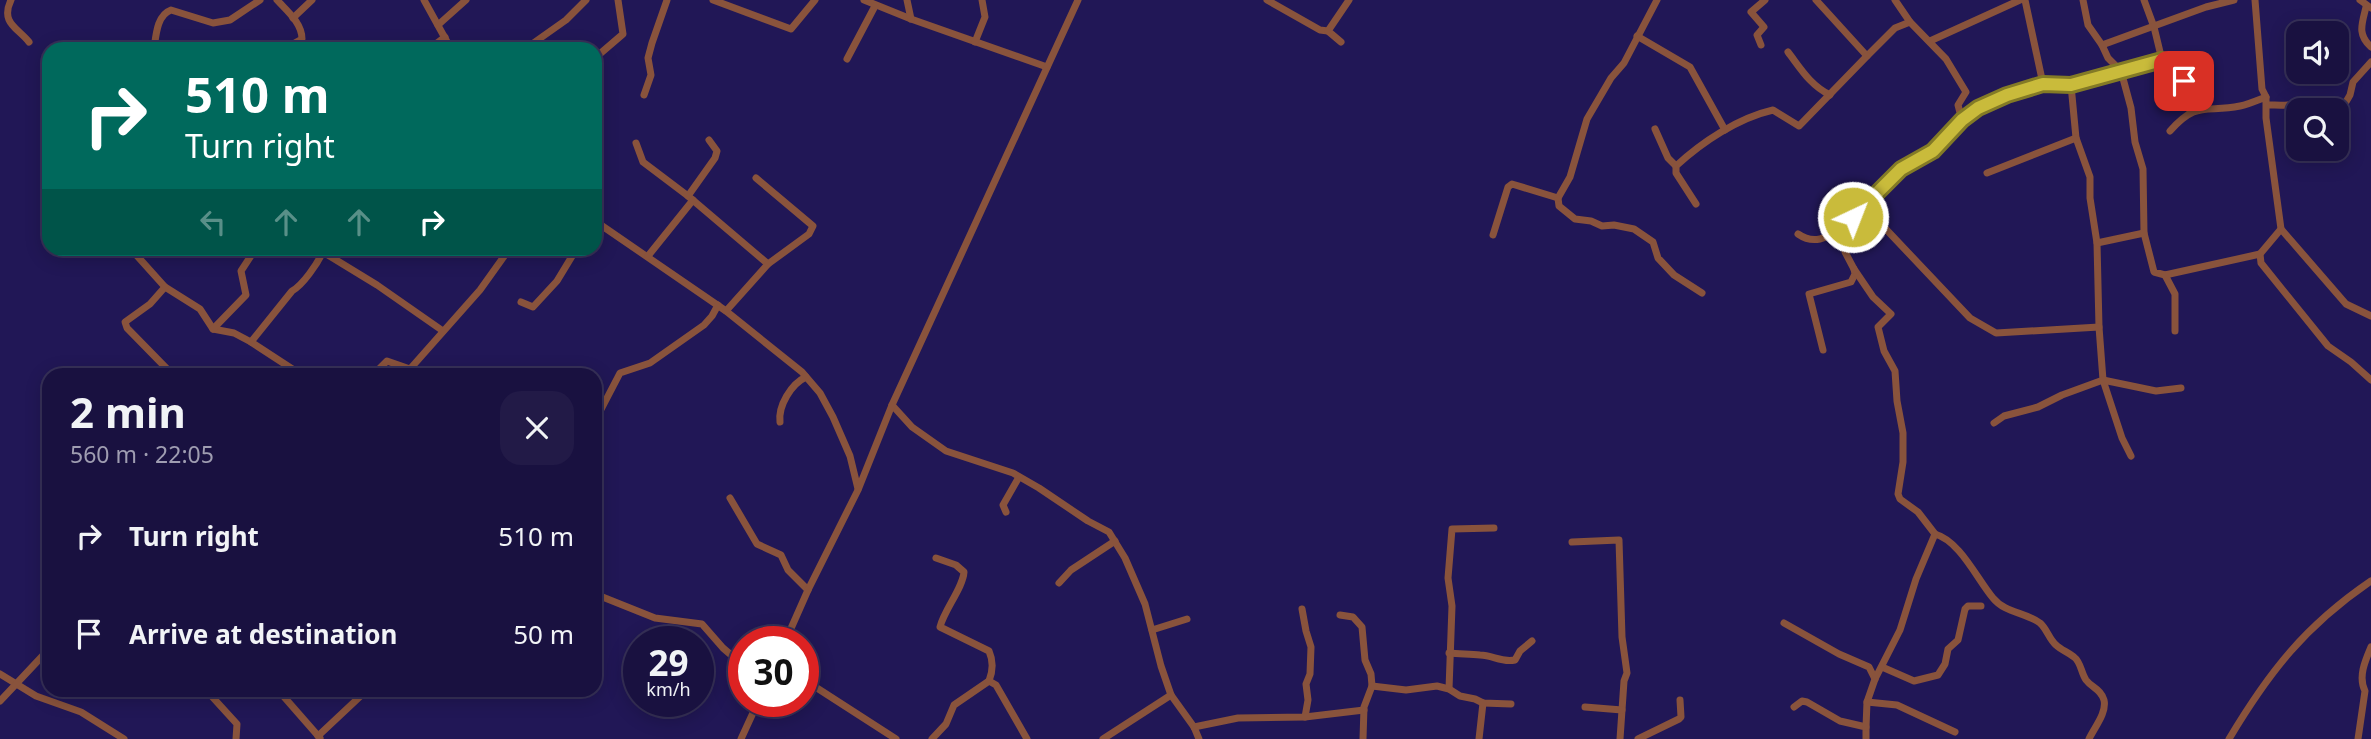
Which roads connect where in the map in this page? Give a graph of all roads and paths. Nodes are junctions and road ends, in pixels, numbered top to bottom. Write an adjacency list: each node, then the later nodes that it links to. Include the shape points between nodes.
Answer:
1 (11, 0): 39 (street, via 10,24)
2 (260, 0): 40 (street, via 230,20 213,23 166,11)
3 (277, 0): 30 (street)
4 (312, 0): 30 (street)
5 (424, 0): 33 (street)
6 (466, 0): 33 (street)
7 (586, 0): 44 (street)
8 (618, 0): 50 (street, via 623,34)
9 (667, 0): 62 (street, via 648,58 651,75)
10 (713, 0): 11 (street, via 791,29)
11 (814, 0)
12 (864, 0): 29 (street)
13 (907, 0): 31 (street)
14 (982, 0): 45 (street, via 985,17)
15 (1078, 0): 57 (street)
16 (1266, 0): 35 (street)
17 (1349, 0): 35 (street)
18 (1657, 0): 36 (street)
19 (1765, 0): 47 (street, via 1751,12 1764,27 1758,35)
20 (1816, 0): 52 (street)
21 (1895, 0): 32 (street)
22 (2022, 0): 38 (street); 60 (street)
23 (2083, 0): 48 (street, via 2088,26)
24 (2144, 0): 34 (street)
25 (2234, 0): 27 (street)
26 (2255, 0): 65 (street, via 2262,89)
27 (2219, 1): 34 (street)
28 (2366, 5): 49 (street, via 2360,31)
29 (875, 6): 31 (street); 54 (street)
30 (293, 18): 41 (street, via 302,39)
31 (911, 19): 45 (street)
32 (1910, 22): 38 (street); 52 (street, via 1895,27)
33 (438, 25): 37 (street)
34 (2154, 27): 48 (street); 55 (street)
35 (1328, 31): 46 (street)
36 (1637, 36): 70 (street, via 1690,67); 79 (street, via 1587,119 1570,177)
37 (445, 37): 42 (street); 43 (street)
38 (1930, 41): 68 (street, via 1966,92 1958,105)
39 (29, 42)
40 (155, 42)
41 (297, 42)
42 (438, 42)
43 (448, 42)
44 (535, 42)
45 (975, 42): 57 (street)
46 (1341, 42)
47 (1761, 45)
48 (2102, 45): 53 (street)
49 (2371, 47)
50 (602, 52)
51 (1788, 52): 63 (street, via 1801,72)
52 (1867, 56): 63 (street)
53 (2108, 58): 58 (street); 59 (street)
54 (846, 59)
55 (2162, 60): 58 (street); 67 (street, via 2174,60 2181,67)
56 (2371, 62): 64 (street, via 2353,82)
57 (1047, 67): 121 (street)
58 (2121, 71): 59 (street); 85 (street, via 2143,169)
59 (2111, 73): 61 (street)
60 (2043, 84): 61 (street); 68 (street, via 2007,95)
61 (2071, 85): 72 (street)
62 (644, 95)
63 (1830, 95): 70 (street, via 1799,126 1773,110)
64 (2348, 98)
65 (2267, 101): 66 (street); 67 (street); 84 (street)
66 (2286, 103)
67 (2190, 111): 71 (street)
68 (1962, 120): 81 (street, via 1933,151 1901,169)
69 (1655, 129): 75 (street)
70 (1725, 130): 75 (street)
71 (2170, 131)
72 (2076, 138): 76 (street); 88 (street, via 2090,177)
73 (709, 139): 78 (street, via 718,151)
74 (636, 143): 78 (street, via 643,162)
75 (1676, 166): 80 (street)
76 (1987, 173)
77 (756, 178): 97 (street, via 813,226 809,234)
78 (690, 198): 96 (street); 97 (street)
79 (1558, 198): 87 (street, via 1512,184); 101 (street, via 1559,206 1575,219 1634,229 1653,242 1658,258 1674,275)
80 (1696, 204)
81 (1864, 206): 83 (street); 106 (street, via 1970,318 1996,333)
82 (602, 226): 96 (street)
83 (1842, 229): 86 (street, via 1823,240 1806,240); 98 (street, via 1845,251)
84 (2281, 229): 89 (street); 105 (street, via 2346,304)
85 (2144, 233): 88 (street); 99 (street, via 2154,272)
86 (1798, 234)
87 (1493, 235)
88 (2097, 243): 106 (street)
89 (2260, 254): 99 (street); 119 (street, via 2261,263 2328,346)
90 (137, 256): 100 (street)
91 (251, 256): 107 (street, via 241,271 246,295)
92 (321, 256): 110 (street)
93 (330, 256): 108 (street)
94 (504, 256): 108 (street)
95 (573, 256): 102 (street, via 533,307)
96 (648, 256): 103 (street)
97 (768, 264): 104 (street)
98 (1854, 268): 111 (street, via 1851,282 1809,294); 131 (street, via 1891,314 1878,327 1898,387 1903,433 1900,499)
99 (2165, 275): 109 (street, via 2175,294)
100 (165, 287): 107 (street, via 200,309); 112 (street, via 125,322)
101 (1702, 293)
102 (521, 302)
103 (718, 305): 104 (street); 122 (street, via 704,325 650,363 620,373)
104 (726, 311): 117 (street)
105 (2371, 316)
106 (2099, 327): 118 (street)
107 (214, 329): 110 (street)
108 (443, 331): 116 (street)
109 (2175, 331)
110 (251, 342): 113 (street)
111 (1823, 350)
112 (166, 368)
113 (291, 368)
114 (380, 368): 115 (street, via 387,360)
115 (404, 368)
116 (415, 368)
117 (806, 377): 123 (street, via 787,397); 127 (street, via 820,393 843,438)
118 (2103, 380): 120 (street, via 2155,391); 124 (street); 125 (street)
119 (2371, 380)
120 (2181, 388)
121 (892, 405): 126 (street, via 912,427 946,451); 127 (street)
122 (602, 408)
123 (780, 422)
124 (1994, 423)
125 (2131, 456)
126 (1019, 477): 129 (street, via 1003,505); 132 (street, via 1109,532)
127 (858, 490): 137 (street)
128 (730, 498): 137 (street, via 757,544 781,555 788,570)
129 (1006, 512)
130 (1494, 528): 149 (street, via 1452,530)
131 (1935, 534): 151 (street); 191 (street, via 1970,563 1994,599 2042,625 2057,646 2077,658 2084,677 2104,701)
132 (1115, 541): 136 (street); 145 (street, via 1133,573)
133 (1572, 542): 171 (street, via 1619,540 1627,673)
134 (936, 558): 154 (street, via 964,572 939,625 989,651)
135 (2371, 581): 192 (street, via 2316,624 2281,660)
136 (1059, 583)
137 (808, 590): 144 (street)
138 (602, 597): 148 (street, via 655,618 702,624)
139 (1981, 606): 151 (street, via 1965,609 1958,640 1948,649 1938,675 1914,681)
140 (1302, 608): 173 (street, via 1311,648)
141 (1340, 615): 156 (street, via 1353,617 1362,627)
142 (1187, 619): 145 (street)
143 (1784, 623): 153 (street, via 1869,667)
144 (792, 626)
145 (1152, 631): 159 (street)
146 (1532, 641): 149 (street, via 1515,660 1506,662)
147 (2371, 647): 193 (street, via 2363,669 2365,691)
148 (728, 652)
149 (1450, 653): 158 (street)
150 (42, 657): 155 (street)
151 (1882, 667): 153 (street)
152 (0, 674): 155 (street)
153 (1875, 679): 165 (street)
154 (989, 681): 182 (street, via 954,705 946,724); 183 (street, via 996,685)
155 (17, 684): 164 (street); 178 (street, via 81,712)
156 (1372, 686): 158 (street); 170 (street)
157 (819, 689): 181 (street)
158 (1449, 690): 166 (street)
159 (1171, 695): 174 (street); 184 (street)
160 (213, 697): 179 (street, via 237,724)
161 (284, 697): 177 (street)
162 (360, 697): 177 (street)
163 (1680, 700): 189 (street, via 1679,719)
164 (0, 701)
165 (1867, 702): 175 (street); 176 (street, via 1897,705)
166 (1483, 703): 167 (street); 187 (street)
167 (1511, 704)
168 (1585, 707): 171 (street)
169 (1794, 707): 175 (street, via 1807,702 1840,721)
170 (1364, 710): 173 (street); 186 (street)
171 (1622, 710): 188 (street)
172 (751, 717): 180 (street)
173 (1305, 717): 174 (street, via 1238,718)
174 (1194, 727): 185 (street)
175 (1866, 727): 190 (street)
176 (1955, 732)
177 (319, 737)
178 (124, 739)
179 (236, 739)
180 (741, 739)
181 (896, 739)
182 (932, 739)
183 (1027, 739)
184 (1103, 739)
185 (1199, 739)
186 (1363, 739)
187 (1479, 739)
188 (1620, 739)
189 (1638, 739)
190 (1866, 739)
191 (2089, 739)
192 (2229, 739)
193 (2358, 739)

